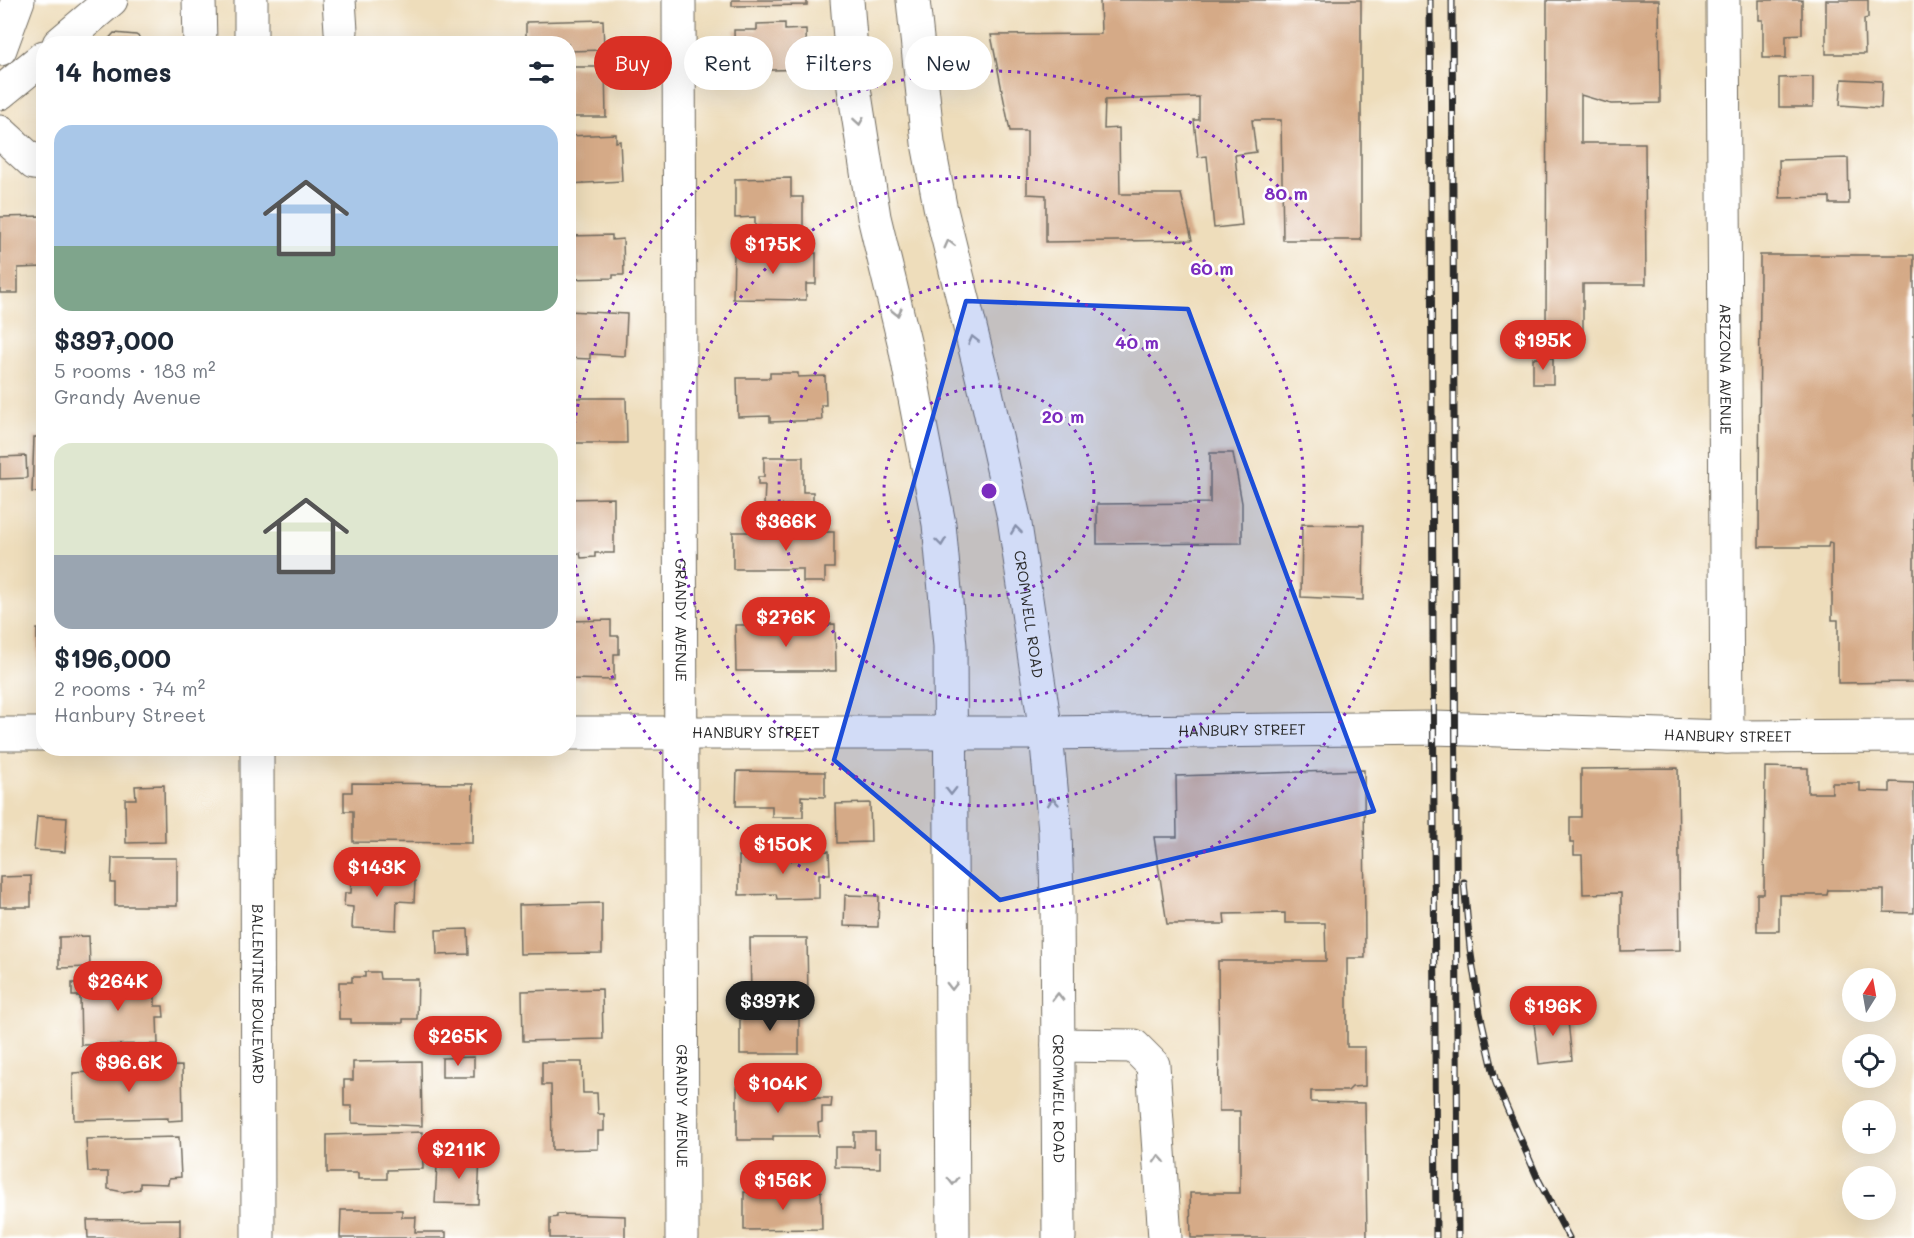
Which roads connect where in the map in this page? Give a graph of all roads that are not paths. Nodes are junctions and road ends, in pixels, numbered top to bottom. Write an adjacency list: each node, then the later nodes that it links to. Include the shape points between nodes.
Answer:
1 (18, 0): 12 (street)
2 (111, 0): 9 (street)
3 (200, 0): 10 (street)
4 (251, 0): 11 (street)
5 (680, 0): 17 (street, GRANDY AVENUE)
6 (847, 0): 19 (street, one-way to 19, via 854,88 874,217 939,524 950,646)
7 (913, 0): 20 (street, CROMWELL ROAD, one-way to 7, via 1014,518 928,143)
8 (1723, 0): 24 (street, ARIZONA AVENUE)
9 (68, 36)
10 (200, 36)
11 (251, 36)
12 (0, 49)
13 (36, 64): 14 (street)
14 (0, 93)
15 (0, 132): 16 (street)
16 (36, 163)
17 (681, 732): 18 (street, HANBURY STREET); 19 (street, HANBURY STREET); 29 (street, GRANDY AVENUE)
18 (576, 733)
19 (951, 733): 20 (street, HANBURY STREET); 30 (street, one-way to 30)
20 (1046, 733): 24 (street, HANBURY STREET, via 1444,729); 26 (street, CROMWELL ROAD, one-way to 20, via 1055,842)
21 (0, 734): 22 (street)
22 (36, 734)
23 (1914, 736): 24 (street, HANBURY STREET)
24 (1727, 737)
25 (256, 756): 28 (street, BALLENTINE BOULEVARD)
26 (1058, 1045): 27 (street, one-way to 26, via 1153,1065 1134,1046); 31 (street, CROMWELL ROAD)
27 (1164, 1228)
28 (258, 1238)
29 (682, 1238)
30 (953, 1238)
31 (1059, 1238)

